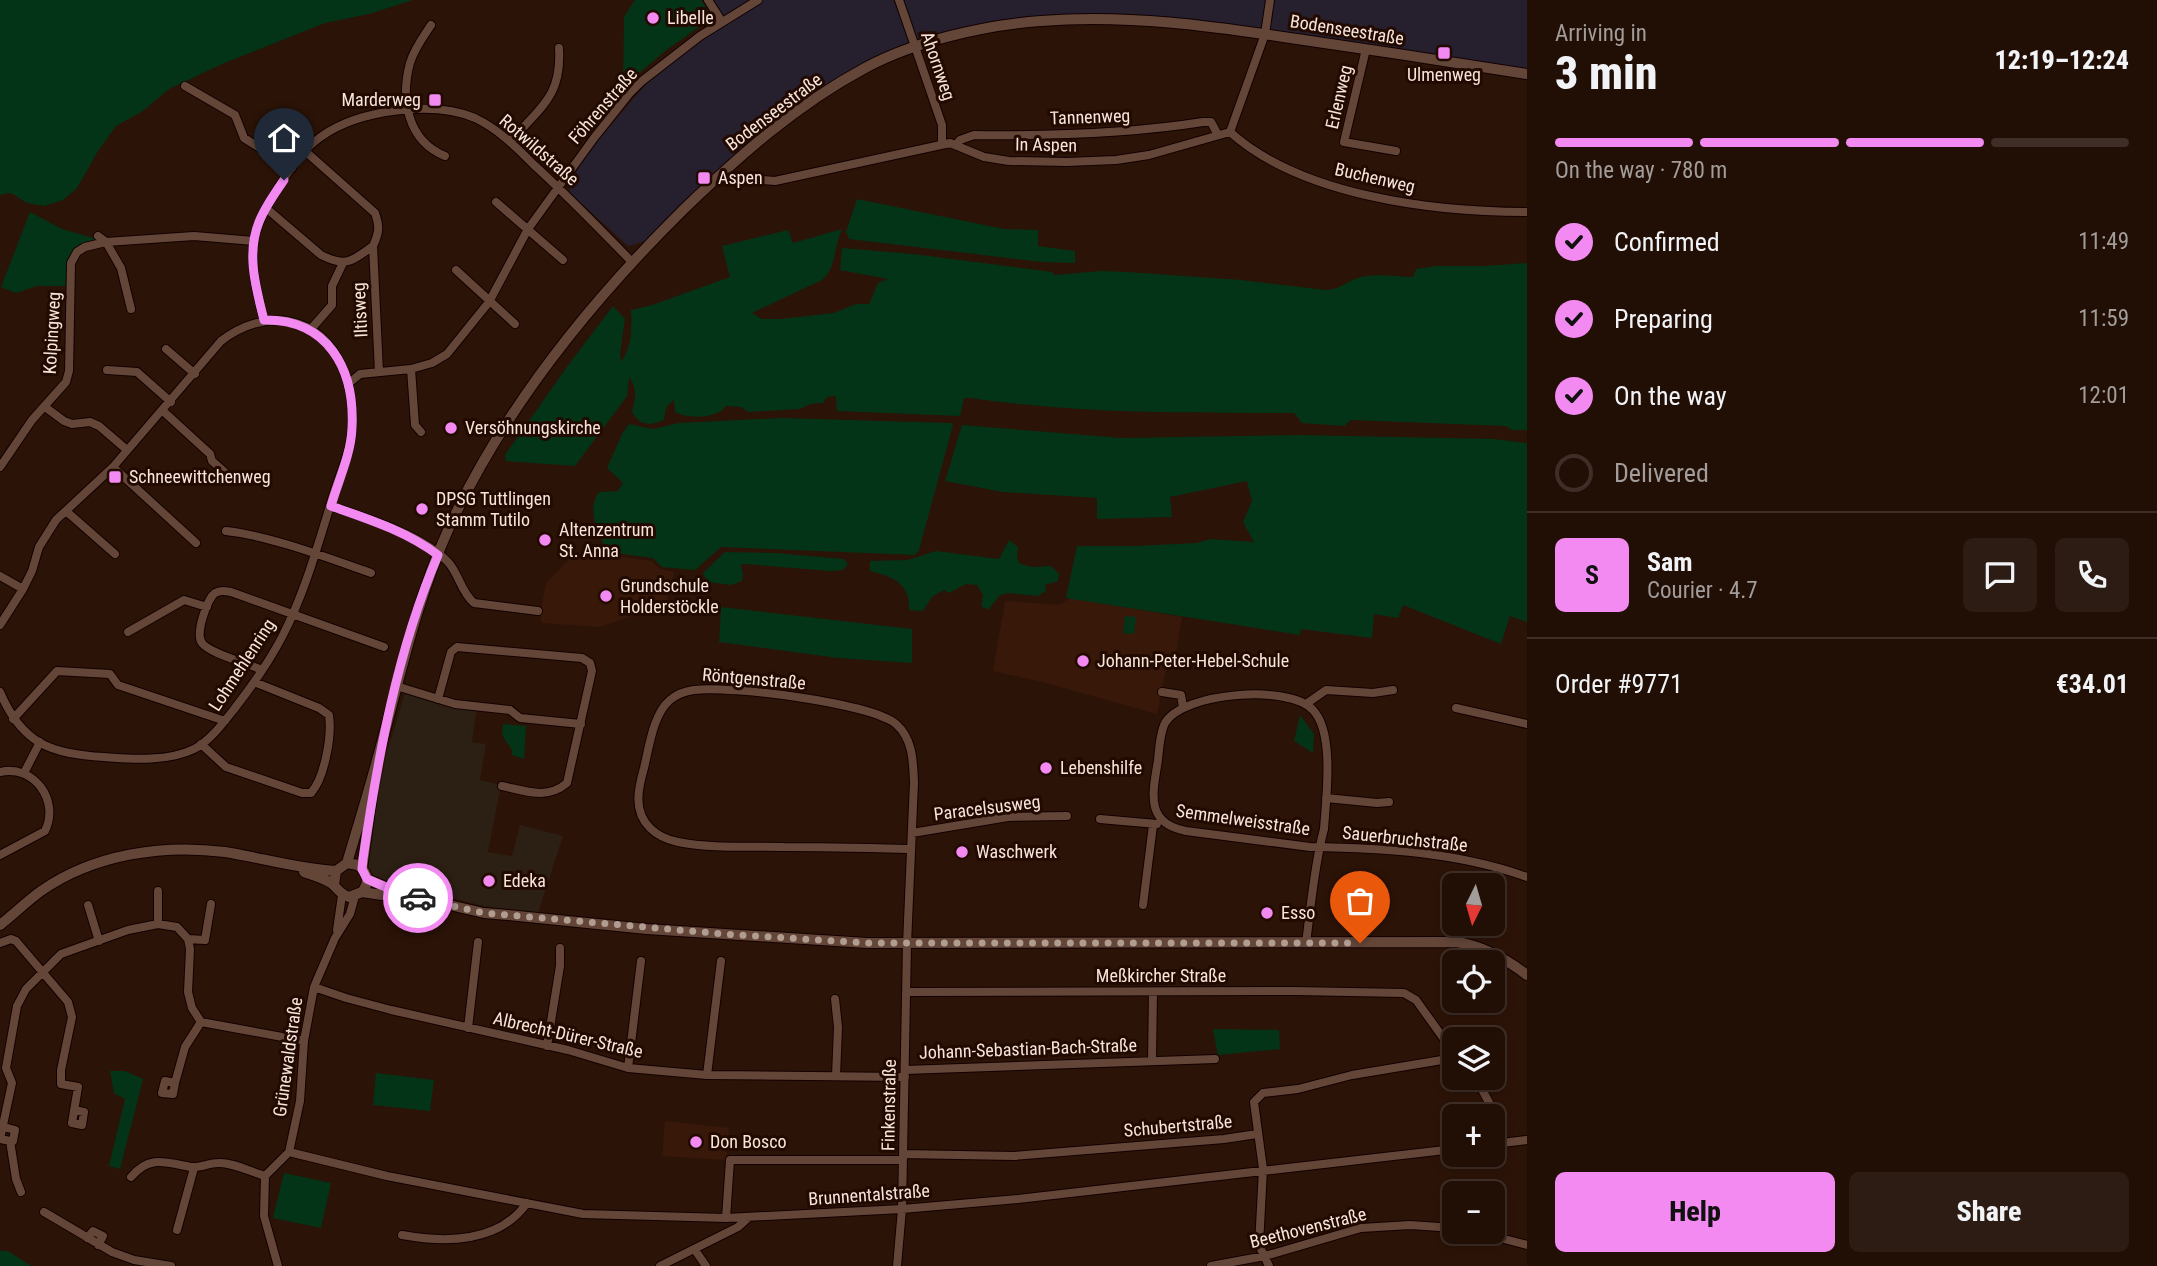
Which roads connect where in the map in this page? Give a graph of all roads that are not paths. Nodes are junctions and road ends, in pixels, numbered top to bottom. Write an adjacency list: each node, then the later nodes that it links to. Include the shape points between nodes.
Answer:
1 (708, 0): 5 (street)
2 (757, 0): 5 (street, Föhrenstraße)
3 (899, 0): 9 (street, Ahornweg)
4 (1270, 0): 7 (street)
5 (722, 22): 24 (street, Föhrenstraße, via 629,94)
6 (431, 25): 13 (street, via 410,63)
7 (1265, 34): 9 (street, Bodenseestraße, via 1190,23 1077,19 985,29); 10 (street, Bodenseestraße); 14 (street)
8 (559, 48): 16 (street, via 556,85)
9 (915, 48): 17 (street, Ahornweg, via 942,125); 34 (street, Bodenseestraße, via 870,65 795,111 724,170)
10 (1366, 49): 11 (street, Bodenseestraße); 20 (street, Erlenweg, via 1344,142)
11 (1527, 74)
12 (185, 86): 22 (street, via 235,115 244,138)
13 (408, 111): 16 (street, Rotwildstraße, via 458,113 489,125); 19 (street, Rotwildstraße, via 338,127); 21 (street, via 416,134)
14 (1230, 132): 15 (street, In Aspen); 27 (street, Buchenweg, via 1272,162 1364,194 1461,209)
15 (1219, 135): 18 (street, In Aspen, via 1149,156 1067,162 984,157); 18 (street, Tannenweg, via 1211,122 1203,122 1096,134 974,135)
16 (511, 141): 24 (street, Rotwildstraße)
17 (942, 144): 18 (street, In Aspen); 23 (street, In Aspen, via 775,181)
18 (957, 144)
19 (305, 151): 22 (street, Rotwildstraße); 32 (street, Iltisweg, via 375,214 380,232)
20 (1396, 151)
21 (445, 156)
22 (292, 168): 26 (street, Rotwildstraße)
23 (762, 180)
24 (559, 187): 28 (street, Föhrenstraße); 34 (street, Rotwildstraße)
25 (496, 202): 28 (street)
26 (266, 208): 30 (street, Rotwildstraße); 35 (street, via 321,255)
27 (1527, 212)
28 (528, 229): 33 (street); 37 (street, Föhrenstraße)
29 (98, 236): 31 (street)
30 (254, 241): 31 (street, Kolpingweg, via 194,236); 39 (street, Rotwildstraße, via 253,271)
31 (106, 242): 38 (street, via 121,268); 49 (street, Kolpingweg, via 77,252 71,264 69,377)
32 (373, 246): 35 (street); 45 (street, Iltisweg)
33 (563, 260)
34 (631, 261): 62 (street, Bodenseestraße, via 519,404 462,500)
35 (342, 263): 41 (street, via 332,286 332,305)
36 (456, 270): 37 (street)
37 (489, 302): 40 (street); 43 (street, Föhrenstraße, via 447,354)
38 (131, 309)
39 (264, 320): 41 (street, via 291,321); 46 (street, via 221,341)
40 (515, 324)
41 (311, 329): 47 (street, Lohmehlenring, via 337,356)
42 (166, 349): 46 (street)
43 (411, 369): 45 (street, Föhrenstraße); 51 (street, via 415,425)
44 (107, 370): 48 (street, via 137,372)
45 (379, 372): 47 (street, Föhrenstraße, via 360,374)
46 (195, 374): 48 (street)
47 (348, 384): 56 (street, Lohmehlenring, via 352,429)
48 (171, 402): 50 (street)
49 (45, 407): 52 (street, via 72,424 99,426); 53 (street, Kolpingweg)
50 (163, 411): 52 (street); 55 (street)
51 (421, 432)
52 (127, 450): 54 (street)
53 (0, 467)
54 (113, 467): 57 (street); 59 (street)
55 (235, 481)
56 (331, 506): 60 (street, Lohmehlenring); 62 (street, via 385,526)
57 (66, 511): 61 (street); 65 (street, via 47,531)
58 (226, 531): 60 (street)
59 (196, 543)
60 (315, 553): 63 (street); 68 (street, Lohmehlenring)
61 (115, 554)
62 (438, 555): 67 (street, via 448,562 474,603); 74 (street, Bodenseestraße)
63 (371, 573)
64 (0, 576): 65 (street)
65 (23, 589): 69 (street)
66 (207, 607): 68 (street, via 212,596 223,590); 70 (street, via 184,600); 72 (street, via 200,625 202,643)
67 (538, 611)
68 (292, 615): 71 (street, Lohmehlenring); 72 (street, Lohmehlenring)
69 (0, 625)
70 (128, 632)
71 (384, 647)
72 (262, 670): 73 (street, Lohmehlenring)
73 (254, 682): 85 (street, Lohmehlenring); 89 (street, via 329,715 332,730 318,785 311,793 302,793 226,767)
74 (396, 686): 80 (street); 90 (street, Bodenseestraße)
75 (1393, 690): 81 (street, via 1326,690)
76 (0, 692): 84 (street, Lohmehlenring)
77 (1162, 692): 78 (street, Semmelweisstraße)
78 (1181, 695): 79 (street, Semmelweisstraße); 82 (street)
79 (1206, 698): 81 (street, Semmelweisstraße, via 1269,695); 82 (street, Semmelweisstraße)
80 (438, 699): 86 (street, via 510,710 520,718); 86 (street, via 451,652 457,647 582,657 592,671)
81 (1306, 704): 94 (street, Semmelweisstraße, via 1319,718 1324,735)
82 (1183, 708): 98 (street, Semmelweisstraße, via 1165,723 1160,743 1153,802)
83 (1456, 708): 87 (street)
84 (13, 719): 85 (street, via 57,671 110,674 118,685); 88 (street, Lohmehlenring)
85 (225, 721): 89 (street, Lohmehlenring)
86 (581, 724): 93 (street, via 567,783 558,791 541,794)
87 (1527, 724)
88 (40, 743): 89 (street, Lohmehlenring, via 66,753 135,758 177,755); 92 (street)
89 (201, 744)
90 (377, 760): 105 (street, Bodenseestraße); 106 (street, Bodenseestraße)
91 (0, 772): 92 (street)
92 (24, 773): 103 (street, via 50,803 49,823 45,831)
93 (502, 786)
94 (1326, 798): 95 (street, Semmelweisstraße); 101 (street, Semmelweisstraße)
95 (1389, 802)
96 (1067, 816): 100 (street, Paracelsusweg, via 1008,817)
97 (1100, 819): 99 (street)
98 (1164, 823): 99 (street); 101 (street, Semmelweisstraße, via 1186,831)
99 (1153, 825): 117 (street, Semmelweisstraße)
100 (912, 833): 102 (street, Röntgenstraße); 102 (street, Röntgenstraße, via 911,746 889,719 800,697 703,689 672,699 660,713 638,800 646,823 665,838 714,846)
101 (1321, 847): 108 (street, Sauerbruchstraße, via 1430,854); 125 (street, Semmelweisstraße)
102 (911, 849): 126 (street, Röntgenstraße)
103 (0, 855)
104 (280, 863): 107 (street); 110 (street); 119 (street, via 195,849 131,854 61,879)
105 (347, 863): 106 (street); 107 (street)
106 (362, 869): 109 (street)
107 (336, 872): 110 (street)
108 (1527, 877)
109 (367, 879): 112 (street); 113 (street)
110 (334, 885): 114 (street)
111 (158, 891): 118 (street)
112 (398, 892): 113 (street); 126 (street, via 484,913)
113 (359, 894): 114 (street); 120 (street, Grünewaldstraße)
114 (342, 895): 120 (street, Grünewaldstraße)
115 (211, 904): 121 (street, via 205,940)
116 (88, 905): 122 (street)
117 (1143, 905)
118 (158, 924): 121 (street, via 177,927); 122 (street)
119 (0, 925)
120 (335, 938): 132 (street, Grünewaldstraße)
121 (188, 939): 136 (street, via 188,992)
122 (99, 941): 130 (street, via 61,954)
123 (478, 942): 137 (street)
124 (0, 943): 130 (street, via 16,941)
125 (1307, 943): 126 (street); 131 (street, via 1456,942 1489,951)
126 (908, 944): 133 (street, Finkenstraße)
127 (560, 948): 140 (street)
128 (641, 961): 144 (street)
129 (721, 961): 146 (street)
130 (42, 974): 149 (street, via 72,1010 61,1084 78,1087); 160 (street, via 21,995 6,1068 12,1083 4,1127 15,1130 10,1141)
131 (1527, 975)
132 (314, 987): 137 (street, Albrecht-Dürer-Straße); 139 (street, Grünewaldstraße)
133 (907, 992): 134 (street, Meßkircher Straße); 145 (street, Finkenstraße)
134 (1153, 992): 138 (street, Meßkircher Straße, via 1404,993 1414,998); 141 (street, Johann-Sebastian-Bach-Straße)
135 (835, 999): 147 (street)
136 (201, 1022): 139 (street); 148 (street, via 184,1046)
137 (468, 1028): 140 (street, Albrecht-Dürer-Straße)
138 (1442, 1036)
139 (304, 1041): 154 (street, Grünewaldstraße, via 300,1101)
140 (547, 1045): 144 (street, Albrecht-Dürer-Straße)
141 (1152, 1059): 142 (street, Johann-Sebastian-Bach-Straße); 145 (street, Johann-Sebastian-Bach-Straße)
142 (1215, 1059)
143 (1442, 1060): 150 (street, Schubertstraße, via 1263,1093 1254,1102)
144 (628, 1068): 146 (street, Albrecht-Dürer-Straße)
145 (905, 1073): 147 (street, Albrecht-Dürer-Straße); 155 (street, Finkenstraße)
146 (707, 1075): 147 (street, Albrecht-Dürer-Straße)
147 (836, 1076)
148 (175, 1083)
149 (74, 1110)
150 (1257, 1134): 155 (street, Schubertstraße, via 1014,1156); 157 (street)
151 (1527, 1140): 152 (street)
152 (1505, 1143)
153 (1442, 1150): 157 (street, Brunnentalstraße)
154 (289, 1152): 158 (street); 161 (street, Brunnentalstraße)
155 (903, 1157): 162 (street, Finkenstraße); 165 (street, Schubertstraße, via 730,1160)
156 (194, 1168): 158 (street, via 220,1162); 159 (street, via 158,1161); 167 (street)
157 (1263, 1169): 162 (street, Brunnentalstraße); 172 (street, via 1259,1245)
158 (265, 1176): 174 (street, via 264,1216)
159 (131, 1177)
160 (21, 1192)
161 (527, 1203): 165 (street, Brunnentalstraße, via 592,1215); 168 (street, via 512,1221 471,1237 445,1240)
162 (902, 1209): 164 (street, Brunnentalstraße); 177 (street, Finkenstraße)
163 (44, 1212): 173 (street, via 111,1252)
164 (747, 1218): 165 (street, Brunnentalstraße); 171 (street)
165 (726, 1219)
166 (1442, 1227): 172 (street, Beethovenstraße, via 1361,1228)
167 (177, 1230)
168 (402, 1235)
169 (1505, 1239): 170 (street)
170 (1527, 1245)
171 (695, 1250): 175 (street); 176 (street)
172 (1265, 1256): 178 (street, Beethovenstraße); 179 (street)
173 (171, 1266)
174 (278, 1266)
175 (660, 1266)
176 (706, 1266)
177 (897, 1266)
178 (1211, 1266)
179 (1269, 1266)

